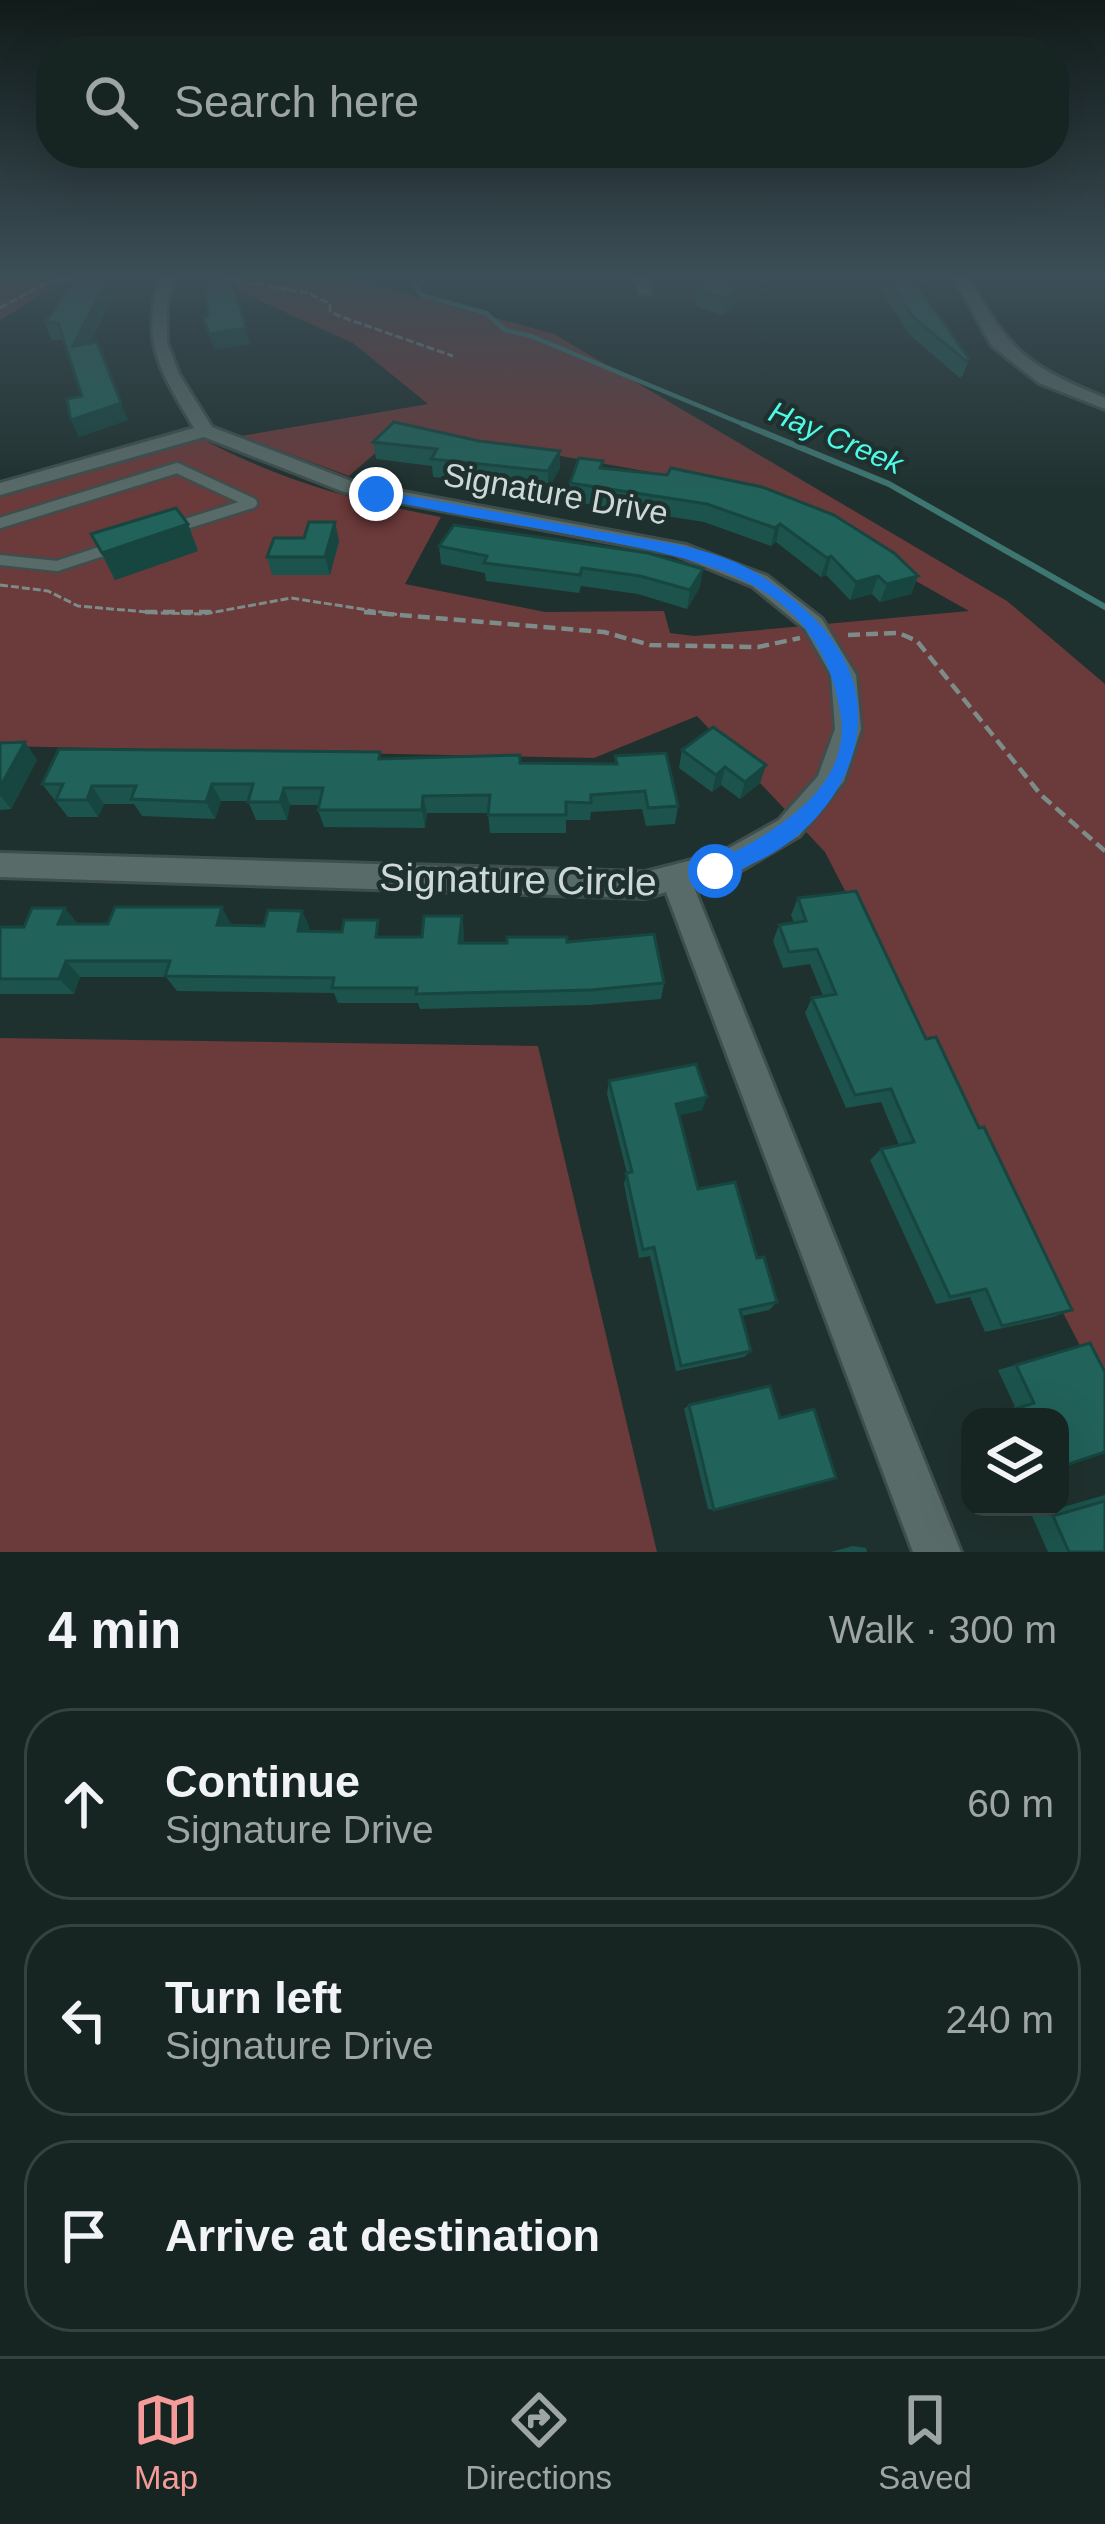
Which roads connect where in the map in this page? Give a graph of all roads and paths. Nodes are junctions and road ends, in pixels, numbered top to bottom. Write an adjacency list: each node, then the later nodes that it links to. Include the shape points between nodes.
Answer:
1 (162, 350): 6 (street)
2 (437, 350): 4 (path)
3 (1008, 350): 5 (street, via 1045,379)
4 (453, 356)
5 (1105, 404)
6 (205, 431): 7 (street); 13 (street, Signature Drive, via 351,488 721,561 777,593)
7 (0, 489)
8 (0, 523): 9 (lane, via 177,468 252,503)
9 (165, 531)
10 (122, 545): 11 (lane, via 57,566)
11 (0, 560)
12 (0, 585): 13 (path, via 48,591 91,609 204,614 291,598 668,646 758,647)
13 (822, 637): 14 (path, via 899,633 917,641 1041,796); 16 (street, Signature Drive, via 851,714 835,778 770,845)
14 (1105, 851)
15 (0, 865): 16 (street, Signature Circle, via 608,886)
16 (677, 881): 17 (street, Signature Circle)
17 (937, 1552)

